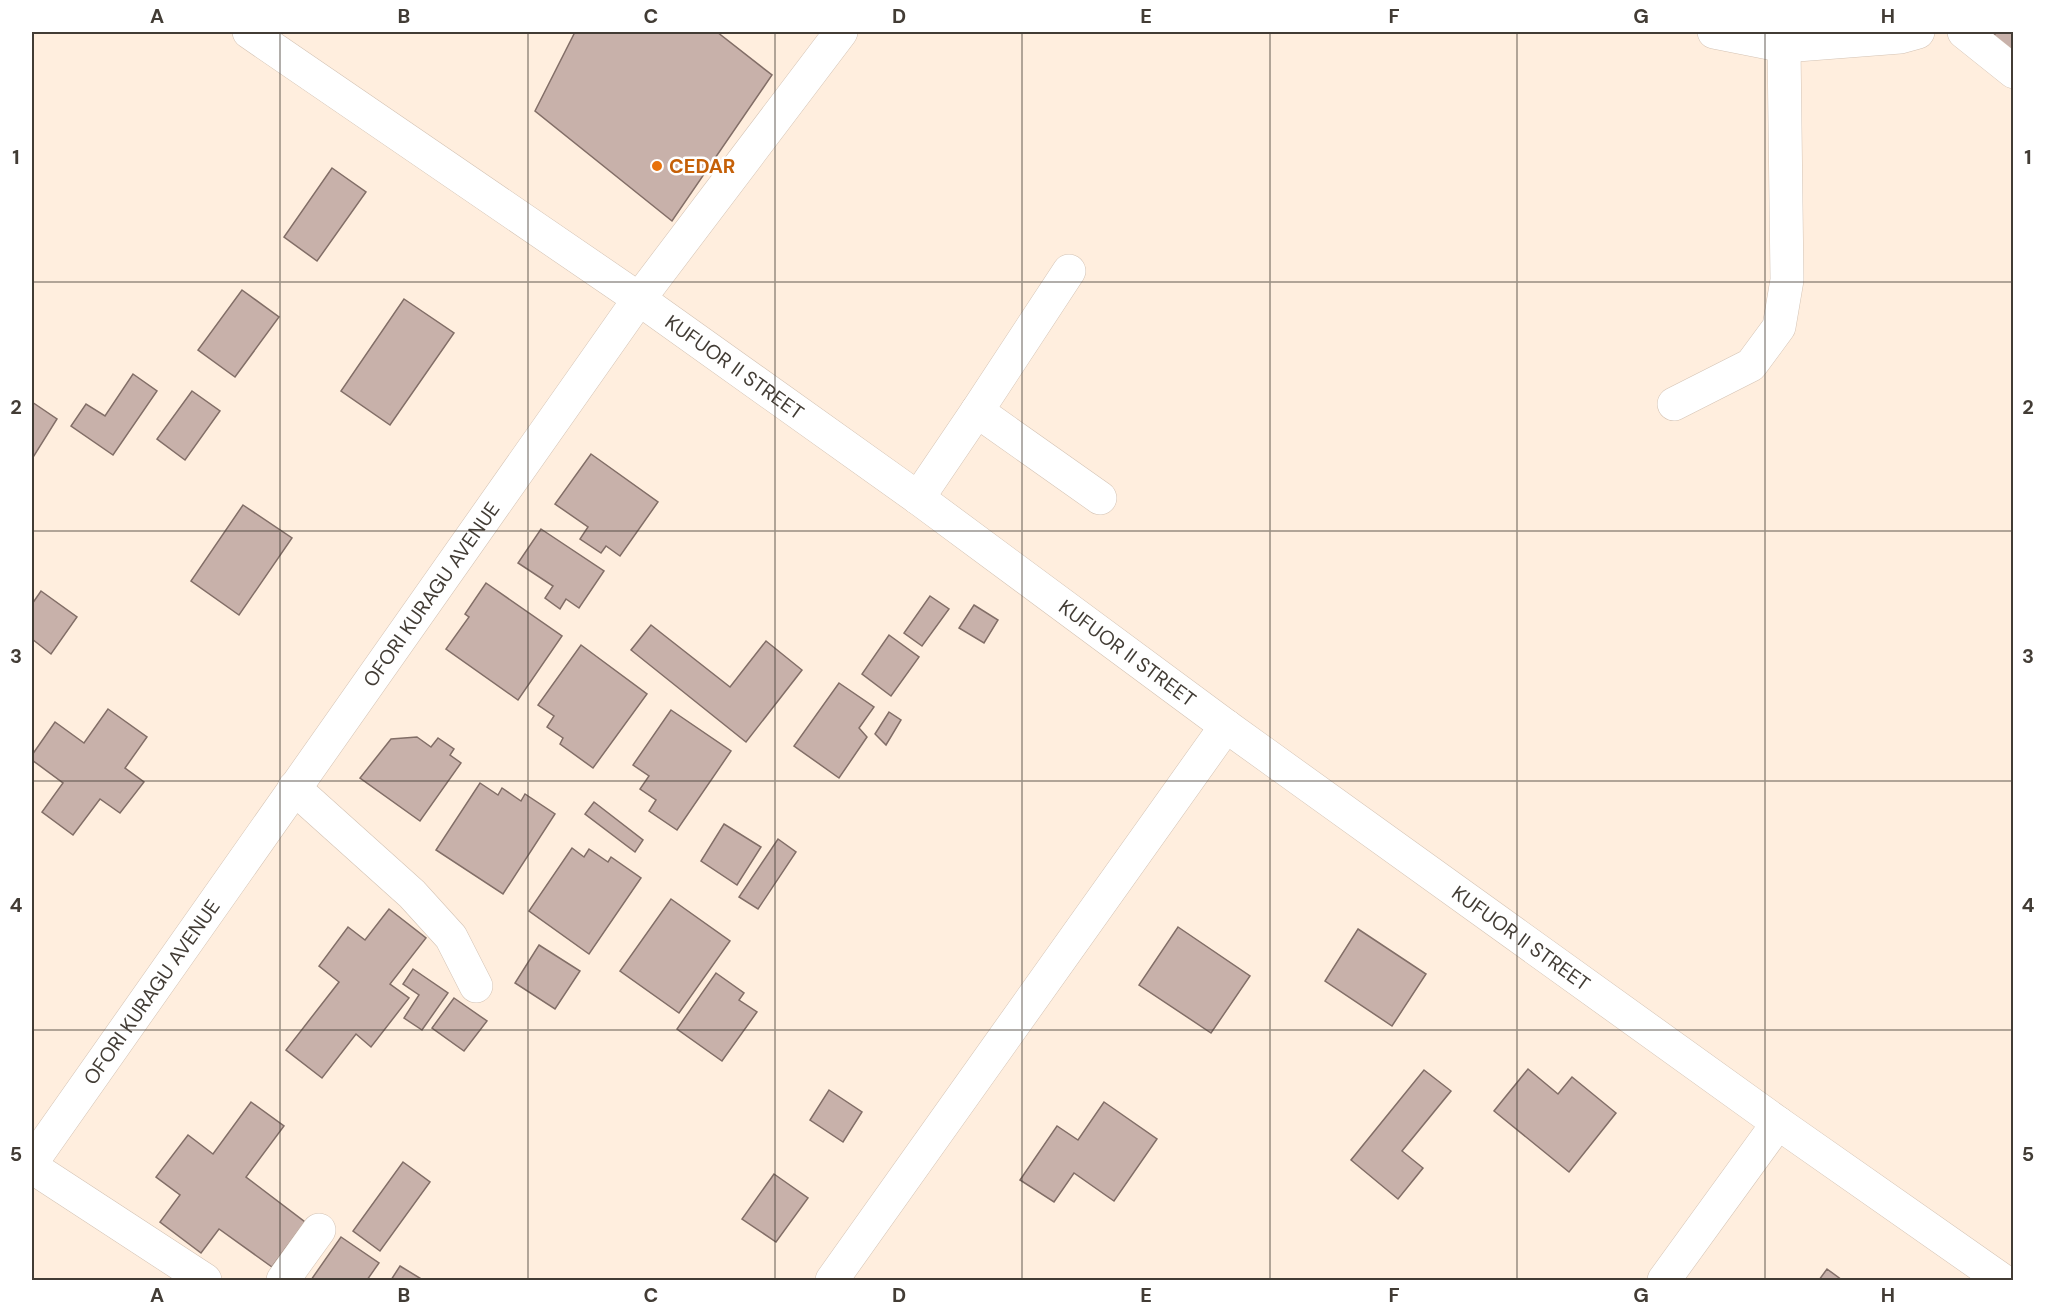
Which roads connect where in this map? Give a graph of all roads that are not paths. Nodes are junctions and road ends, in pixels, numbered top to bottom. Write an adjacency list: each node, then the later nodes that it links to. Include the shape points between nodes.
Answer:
1 (249, 32): 9 (street, KUFUOR II STREET)
2 (841, 32): 9 (street, OFORI KURAGU AVENUE)
3 (1714, 32): 6 (street)
4 (1918, 32): 6 (street, via 1900,37)
5 (1964, 32): 7 (street)
6 (1784, 46): 10 (street, via 1787,280 1779,327 1751,365)
7 (2013, 72)
8 (1069, 271): 11 (street)
9 (639, 299): 12 (street, KUFUOR II STREET); 15 (street, OFORI KURAGU AVENUE)
10 (1674, 404)
11 (977, 411): 12 (street); 13 (street)
12 (918, 498): 14 (street, KUFUOR II STREET)
13 (1100, 498)
14 (1226, 726): 17 (street, KUFUOR II STREET); 23 (street)
15 (294, 788): 16 (street, via 412,894 451,937); 18 (street, OFORI KURAGU AVENUE)
16 (476, 986)
17 (1778, 1123): 24 (street); 25 (street, KUFUOR II STREET)
18 (32, 1162)
19 (32, 1167): 21 (street)
20 (319, 1230): 22 (street)
21 (205, 1281)
22 (283, 1281)
23 (832, 1281)
24 (1664, 1281)
25 (2002, 1281)

